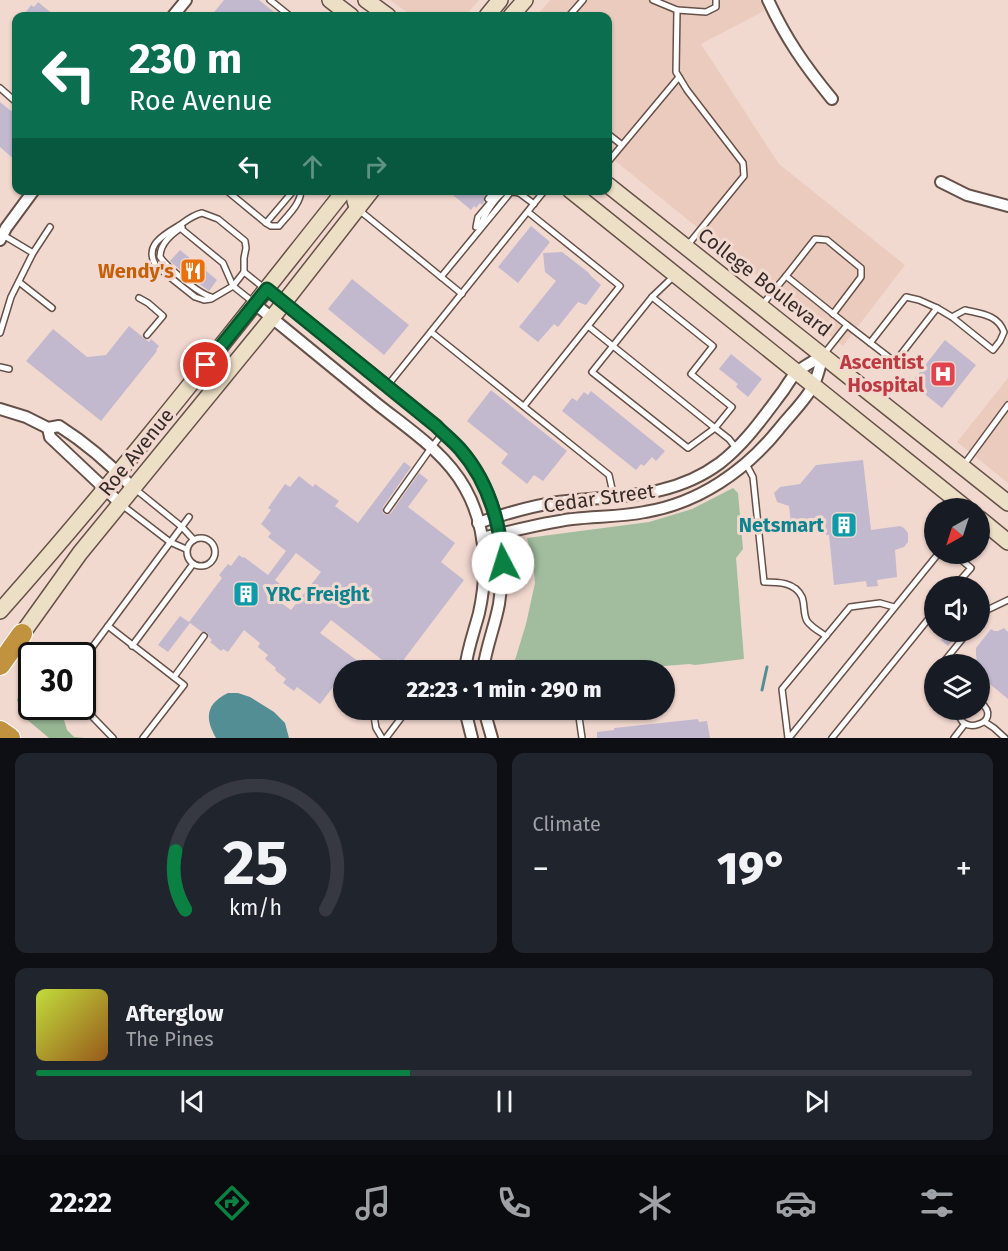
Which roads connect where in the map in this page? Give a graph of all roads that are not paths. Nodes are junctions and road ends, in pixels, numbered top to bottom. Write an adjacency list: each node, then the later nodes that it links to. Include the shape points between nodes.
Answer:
1 (186, 0): 12 (street)
2 (270, 0): 13 (lane)
3 (330, 0): 14 (main road)
4 (366, 0): 15 (main road)
5 (500, 0): 16 (main road)
6 (525, 0): 17 (main road)
7 (583, 0): 18 (lane)
8 (653, 0): 11 (lane)
9 (716, 0): 11 (lane, via 716,7 706,12)
10 (768, 0): 22 (street, via 790,44)
11 (677, 10): 19 (lane)
12 (176, 12)
13 (285, 12)
14 (344, 12)
15 (382, 12)
16 (490, 12)
17 (514, 12)
18 (573, 12)
19 (679, 77): 24 (lane); 53 (lane, via 743,163 744,176)
20 (0, 88): 21 (lane)
21 (12, 98)
22 (832, 99)
23 (612, 137): 24 (lane)
24 (622, 146): 25 (lane)
25 (612, 157)
26 (942, 182): 44 (street, via 967,195)
27 (612, 188): 53 (main road, College Boulevard)
28 (30, 195): 52 (street)
29 (232, 195): 47 (lane)
30 (290, 195): 47 (lane)
31 (301, 195): 47 (lane, via 279,226)
32 (337, 195): 61 (main road, Roe Avenue)
33 (340, 195): 50 (main road, via 344,213 338,220)
34 (355, 195): 45 (main road)
35 (368, 195): 45 (main road, Roe Avenue)
36 (491, 195): 51 (lane, via 475,216)
37 (496, 195): 51 (lane, via 478,217)
38 (501, 195): 51 (lane)
39 (508, 195): 51 (lane)
40 (523, 195): 43 (lane)
41 (541, 195): 43 (lane)
42 (576, 195): 56 (main road)
43 (534, 204): 46 (lane)
44 (1008, 206)
45 (358, 209): 50 (main road, Roe Avenue); 58 (lane)
46 (528, 212): 62 (lane); 73 (lane, via 620,286)
47 (267, 223)
48 (50, 227): 54 (lane)
49 (179, 227): 55 (lane, via 196,214 218,219 244,241); 60 (lane, via 223,263); 60 (lane, via 164,233 154,247 151,254 156,266 204,300)
50 (338, 234): 65 (main road, Roe Avenue)
51 (475, 234): 58 (lane)
52 (1, 237): 54 (lane)
53 (686, 247): 67 (main road, College Boulevard)
54 (33, 253): 59 (lane)
55 (244, 272): 60 (lane); 61 (lane)
56 (675, 274): 63 (lane); 83 (main road)
57 (786, 276): 67 (lane); 70 (lane); 70 (lane, via 815,239 827,240 861,268 861,277)
58 (441, 277): 62 (lane)
59 (19, 282): 68 (lane); 76 (lane, via 10,297)
60 (233, 286): 66 (lane)
61 (267, 289): 65 (street); 66 (main road, Roe Avenue)
62 (462, 294): 75 (lane)
63 (652, 297): 79 (lane); 91 (lane, via 713,346 691,375 732,407)
64 (139, 298): 77 (lane, via 163,316)
65 (283, 303): 72 (main road, Roe Avenue); 85 (street)
66 (255, 304): 72 (street); 97 (main road, Roe Avenue)
67 (761, 306): 80 (main road, College Boulevard)
68 (52, 308)
69 (937, 308): 71 (lane); 78 (lane, via 906,297); 78 (lane, via 895,362)
70 (833, 314): 74 (lane)
71 (952, 317): 71 (lane, via 993,350 1004,332 1001,323 987,315 965,310)
72 (272, 318): 86 (street); 99 (main road, Roe Avenue)
73 (588, 326): 79 (lane); 88 (lane)
74 (847, 326): 78 (lane); 80 (lane)
75 (431, 332): 85 (lane); 88 (lane)
76 (0, 333)
77 (147, 335)
78 (870, 344)
79 (612, 346): 91 (lane); 91 (lane, via 592,372 688,448)
80 (823, 356): 83 (street, Cedar Street); 84 (street, Cedar Street); 96 (main road, College Boulevard)
81 (0, 367): 82 (lane)
82 (9, 369)
83 (797, 372): 84 (main road); 94 (street, Cedar Street)
84 (813, 385): 95 (street, Cedar Street, via 765,447); 101 (main road)
85 (387, 386): 86 (street); 92 (street)
86 (375, 402): 93 (street)
87 (1008, 405): 96 (lane)
88 (524, 406): 100 (lane, via 609,475)
89 (0, 409): 90 (street)
90 (48, 428): 97 (street, via 59,426); 98 (street, via 51,437)
91 (716, 428): 94 (lane)
92 (443, 433): 93 (lane); 106 (street, via 476,471)
93 (430, 448): 104 (lane); 107 (street, via 464,487)
94 (736, 449): 95 (street); 100 (street, Cedar Street, via 681,485)
95 (746, 464): 110 (street, Cedar Street, via 713,488 667,507); 128 (lane, via 753,477 764,582 779,582 795,589 802,597 808,622)
96 (963, 466): 102 (main road, College Boulevard)
97 (118, 472): 98 (main road, Roe Avenue); 99 (street)
98 (105, 488): 103 (street); 123 (main road, Roe Avenue)
99 (133, 488): 103 (main road, Roe Avenue); 108 (lane)
100 (614, 498): 106 (street, Cedar Street, via 555,503)
101 (954, 498)
102 (1008, 502)
103 (121, 504): 113 (lane); 126 (main road, Roe Avenue)
104 (387, 510)
105 (189, 517): 108 (lane)
106 (495, 517): 107 (street, Cedar Street); 110 (street)
107 (478, 523): 111 (street)
108 (182, 527): 112 (lane); 113 (lane)
109 (990, 528): 114 (main road)
110 (500, 533): 111 (street, Cedar Street); 135 (street, via 503,563 499,605)
111 (482, 538): 134 (street, via 483,594)
112 (194, 540): 115 (lane); 116 (lane, via 209,540 215,553 208,565)
113 (170, 542): 115 (lane); 125 (lane)
114 (1008, 543)
115 (186, 549): 116 (lane)
116 (193, 564): 131 (lane)
117 (930, 564): 121 (lane)
118 (966, 564): 119 (lane, via 971,568)
119 (964, 576)
120 (1008, 600): 122 (lane)
121 (894, 607): 128 (lane, via 880,603 850,607); 153 (lane)
122 (990, 609)
123 (0, 611)
124 (924, 624): 154 (lane)
125 (108, 626): 129 (lane); 131 (lane)
126 (22, 634): 132 (main road, Roe Avenue); 136 (highway)
127 (204, 636): 137 (lane)
128 (825, 636): 153 (lane, via 782,689)
129 (96, 642)
130 (960, 642): 133 (lane)
131 (132, 646): 137 (lane)
132 (0, 654)
133 (950, 654)
134 (466, 660)
135 (486, 660)
136 (0, 664)
137 (174, 677): 148 (lane, via 184,685)
138 (95, 720): 147 (lane)
139 (375, 720): 149 (lane)
140 (399, 720): 149 (lane)
141 (468, 720): 150 (street)
142 (487, 720): 151 (street)
143 (579, 720): 152 (lane)
144 (961, 720): 146 (lane)
145 (985, 722): 146 (lane, via 974,728); 156 (lane)
146 (964, 725): 155 (lane)
147 (113, 738)
148 (143, 738)
149 (384, 738)
150 (472, 738)
151 (492, 738)
152 (582, 738)
153 (788, 738)
154 (832, 738)
155 (954, 738)
156 (1005, 738)

